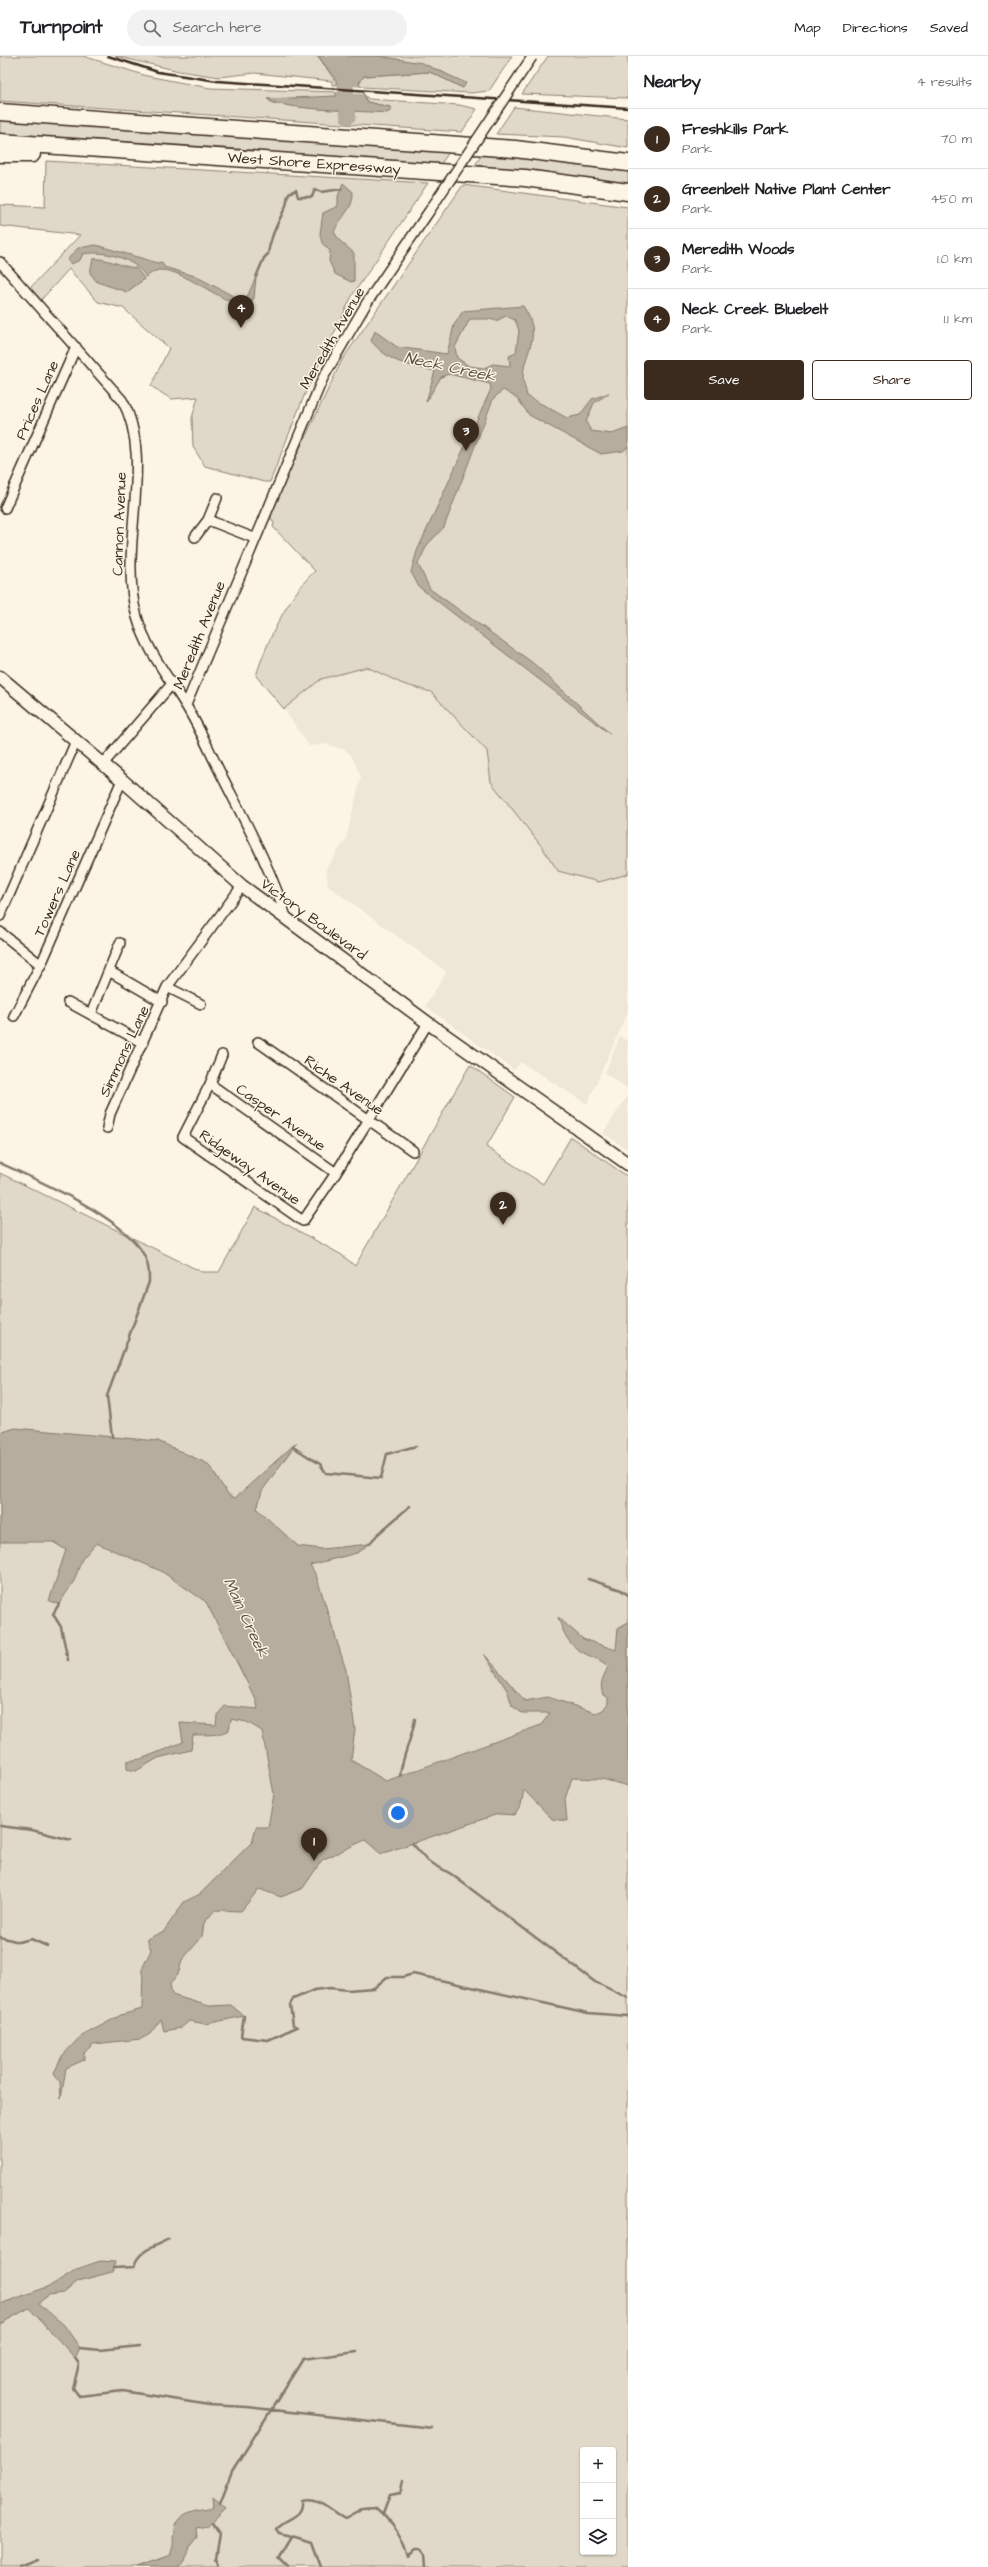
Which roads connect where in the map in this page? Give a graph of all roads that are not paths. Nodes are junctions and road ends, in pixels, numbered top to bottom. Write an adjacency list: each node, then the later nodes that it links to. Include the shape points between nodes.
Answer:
1 (533, 57): 16 (street, Meredith Avenue, bridge, via 366,304 323,378)
2 (0, 112): 5 (highway, West Shore Expressway, via 516,149)
3 (0, 142): 6 (highway, West Shore Expressway)
4 (0, 154): 6 (highway, via 99,155)
5 (628, 162)
6 (368, 167): 7 (highway, West Shore Expressway)
7 (524, 178): 8 (highway, West Shore Expressway); 9 (highway)
8 (628, 192)
9 (628, 199)
10 (0, 262): 11 (street, Cannon Avenue)
11 (76, 347): 13 (street, Prices Lane); 18 (street, Cannon Avenue, via 122,400 132,422 136,447 130,553 132,590 150,650)
12 (217, 498): 14 (street)
13 (5, 508)
14 (208, 520): 15 (street); 16 (street)
15 (195, 537)
16 (254, 538): 19 (street, Meredith Avenue)
17 (0, 677): 20 (main road, Victory Boulevard)
18 (172, 685): 19 (street, Cannon Avenue); 21 (street)
19 (186, 705): 25 (street, Cannon Avenue, via 270,875)
20 (76, 741): 21 (main road, Victory Boulevard); 24 (street)
21 (103, 764): 22 (main road, Victory Boulevard)
22 (122, 780): 23 (main road, Victory Boulevard); 28 (street, Towers Lane)
23 (242, 886): 25 (main road, Victory Boulevard); 30 (street, Simmons Lane)
24 (1, 910)
25 (287, 920): 36 (main road, Victory Boulevard)
26 (0, 932): 28 (street)
27 (120, 943): 29 (street)
28 (41, 965): 35 (street, Towers Lane)
29 (109, 971): 32 (street); 34 (street)
30 (167, 987): 32 (street, Simmons Lane); 33 (street)
31 (68, 1002): 34 (street)
32 (162, 1002): 38 (street, Simmons Lane)
33 (202, 1004)
34 (91, 1014): 38 (street)
35 (14, 1016)
36 (428, 1023): 41 (street, Ridgeway Avenue); 44 (main road, Victory Boulevard)
37 (258, 1042): 41 (street, Riche Avenue)
38 (143, 1044): 42 (street, Simmons Lane, via 110,1114)
39 (222, 1055): 40 (street, Ridgeway Avenue)
40 (210, 1084): 45 (street, Casper Avenue); 45 (street, Ridgeway Avenue, via 183,1137 187,1140 303,1221)
41 (369, 1119): 43 (street, Riche Avenue); 45 (street, Ridgeway Avenue)
42 (107, 1128)
43 (413, 1151)
44 (628, 1164)
45 (336, 1173)

